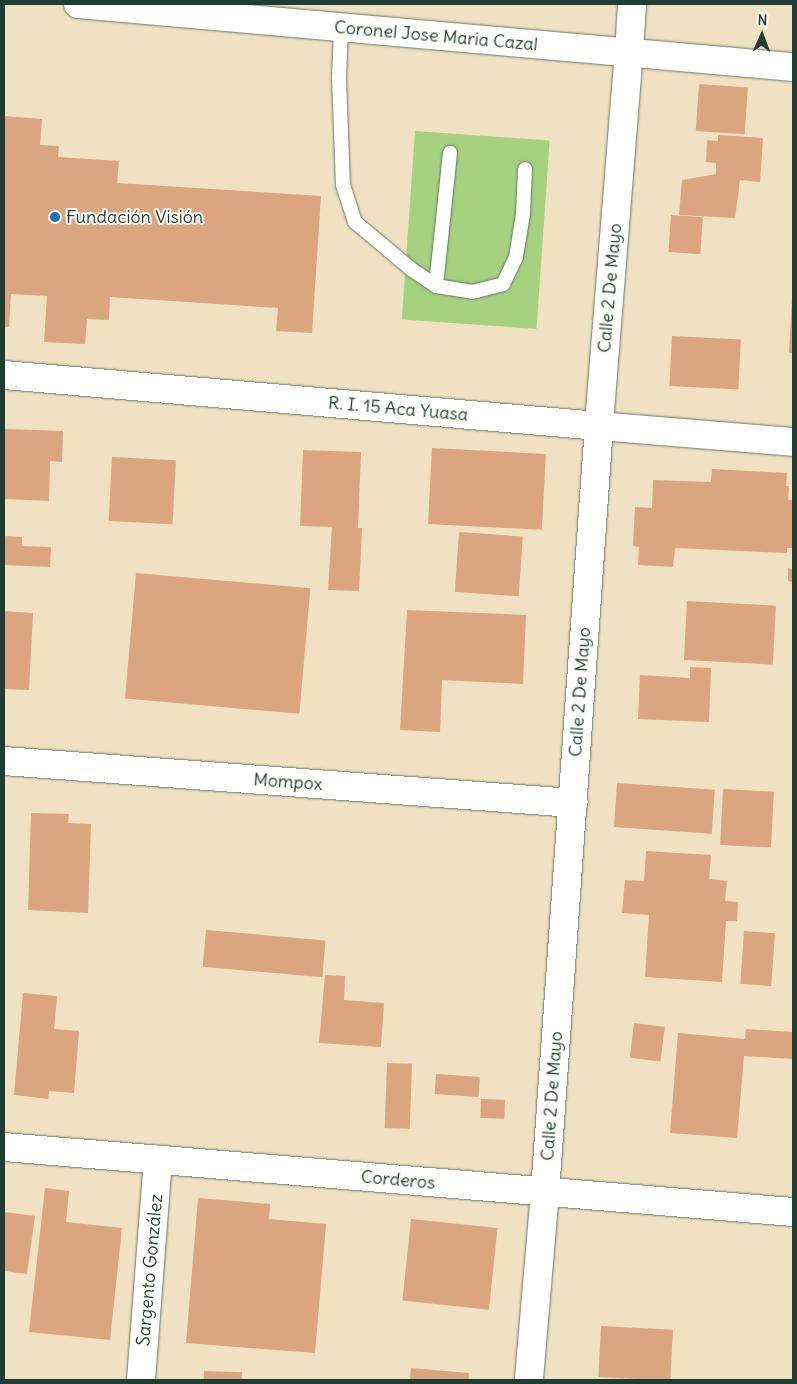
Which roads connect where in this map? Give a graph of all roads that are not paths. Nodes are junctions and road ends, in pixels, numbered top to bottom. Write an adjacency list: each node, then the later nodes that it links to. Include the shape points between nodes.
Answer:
1 (78, 4): 3 (street, Coronel Jose Maria Cazal)
2 (632, 4): 5 (street, Calle 2 De Mayo)
3 (256, 12): 4 (street, Coronel Jose Maria Cazal)
4 (341, 28): 5 (street, Coronel Jose Maria Cazal); 9 (lane, via 342,185 355,222)
5 (629, 51): 6 (street, Coronel Jose Maria Cazal); 11 (street, Calle 2 De Mayo)
6 (793, 67)
7 (450, 153): 9 (lane)
8 (524, 169): 9 (lane, via 524,214 516,257 503,284 472,292)
9 (436, 286)
10 (4, 374): 11 (street, R. I. 15 Aca Yuasa)
11 (599, 426): 12 (street, R. I. 15 Aca Yuasa); 14 (street, Calle 2 De Mayo)
12 (793, 442)
13 (4, 761): 14 (street, Mompox)
14 (573, 803): 17 (street, Calle 2 De Mayo)
15 (4, 1147): 16 (street, Corderos)
16 (158, 1160): 17 (street, Corderos); 19 (street, Sargento González)
17 (545, 1192): 18 (street, Corderos); 20 (street, Calle 2 De Mayo)
18 (793, 1212)
19 (141, 1380)
20 (529, 1380)

